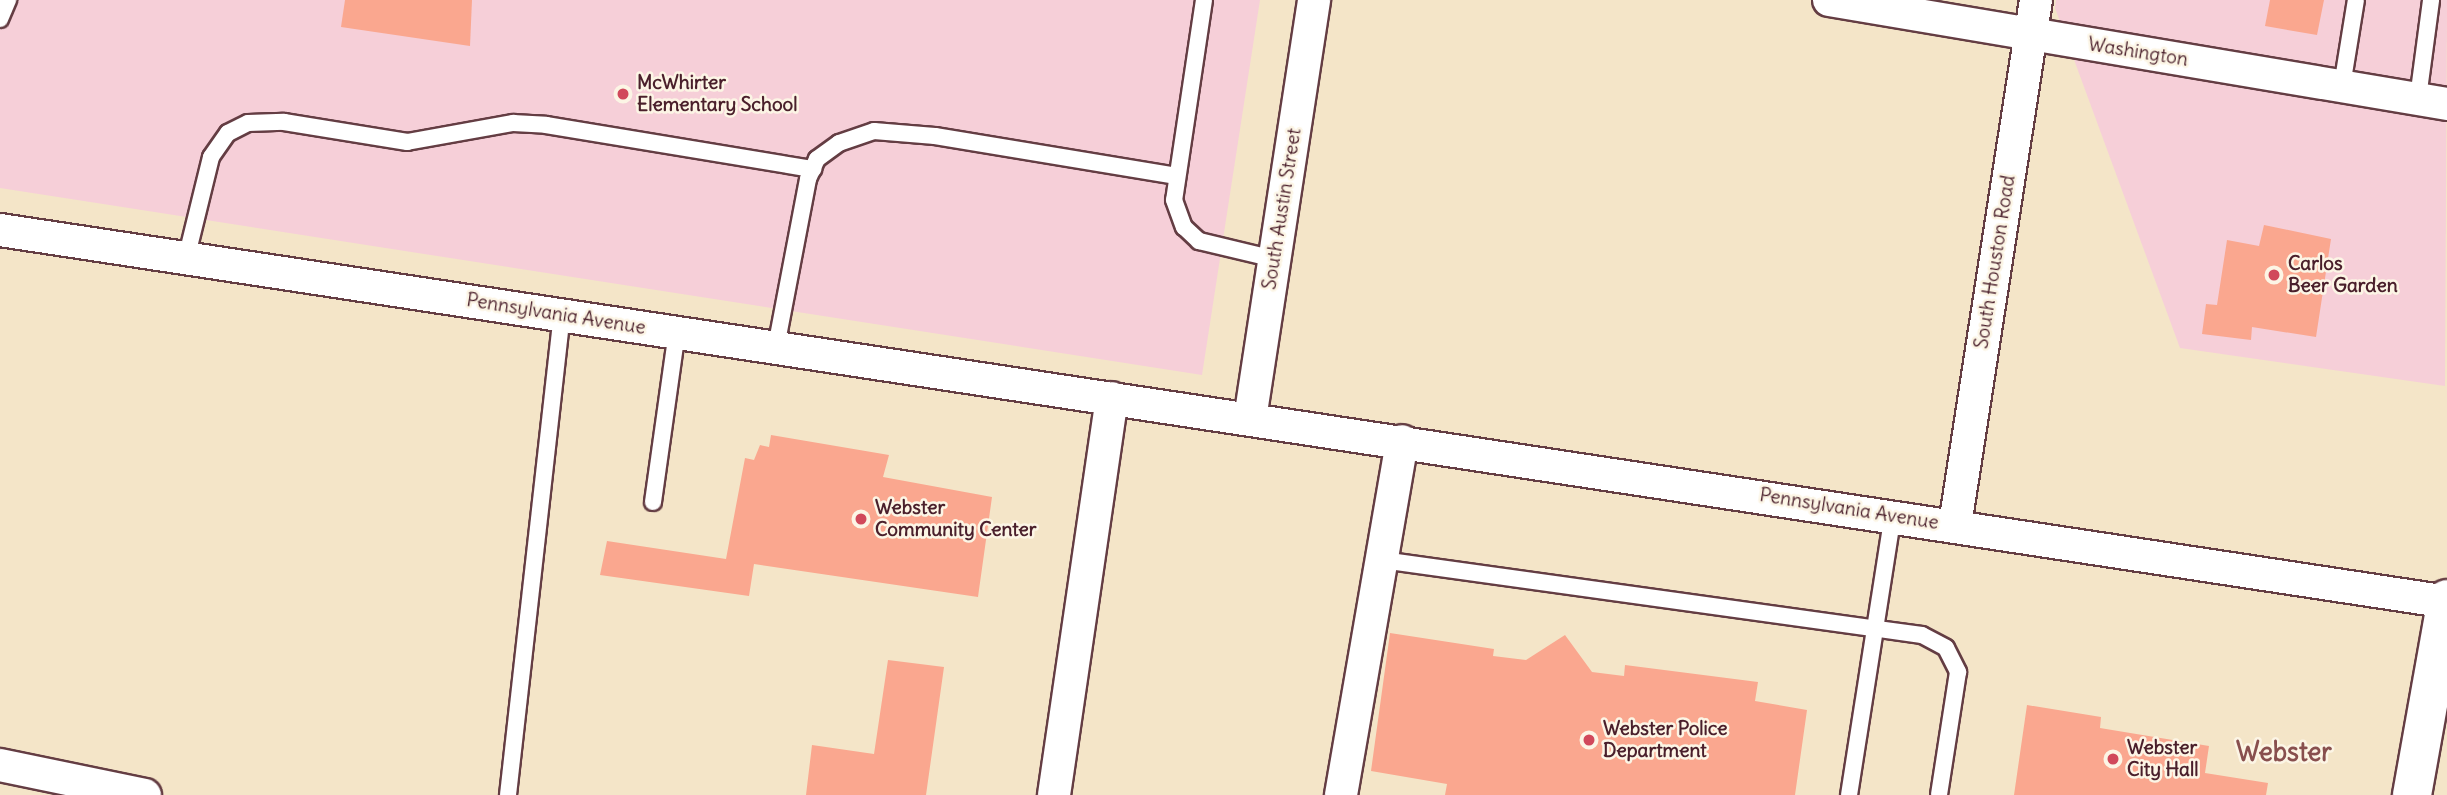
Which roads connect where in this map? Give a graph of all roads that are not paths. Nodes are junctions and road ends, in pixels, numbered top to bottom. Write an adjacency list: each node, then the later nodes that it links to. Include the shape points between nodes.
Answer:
1 (8, 0): 8 (lane)
2 (1204, 0): 13 (lane)
3 (1314, 0): 16 (street, South Austin Street)
4 (1829, 0): 9 (street, Washington)
5 (2036, 0): 9 (street, South Houston Road)
6 (2356, 0): 10 (lane)
7 (2431, 0): 11 (lane)
8 (0, 19)
9 (2031, 34): 10 (street, Washington); 25 (street, South Houston Road)
10 (2342, 86): 11 (street, Washington)
11 (2432, 101)
12 (813, 169): 13 (lane, via 817,159 839,143 874,131 935,136); 15 (lane, via 621,136 513,123 407,142 284,121 248,123 228,133 211,157); 19 (lane)
13 (1177, 176): 16 (lane, via 1174,200 1184,227 1199,241)
14 (0, 230): 15 (street, Pennsylvania Avenue)
15 (186, 259): 17 (street, Pennsylvania Avenue)
16 (1274, 259): 21 (street, South Austin Street)
17 (562, 314): 18 (street, Pennsylvania Avenue); 31 (lane)
18 (677, 332): 19 (street, Pennsylvania Avenue); 23 (lane)
19 (776, 347): 20 (street, Pennsylvania Avenue)
20 (1112, 398): 21 (street, Pennsylvania Avenue); 32 (street)
21 (1250, 419): 22 (street, Pennsylvania Avenue)
22 (1402, 441): 24 (street, Pennsylvania Avenue); 26 (street)
23 (653, 502)
24 (1893, 516): 25 (street, Pennsylvania Avenue); 28 (lane)
25 (1955, 525): 27 (street, Pennsylvania Avenue)
26 (1381, 560): 28 (lane); 33 (street)
27 (2446, 610): 36 (main road)
28 (1875, 626): 34 (lane); 35 (lane, via 1922,635 1946,648 1958,672)
29 (0, 765): 30 (street)
30 (145, 795)
31 (508, 795)
32 (1054, 795)
33 (1341, 795)
34 (1849, 795)
35 (1939, 795)
36 (2412, 795)

